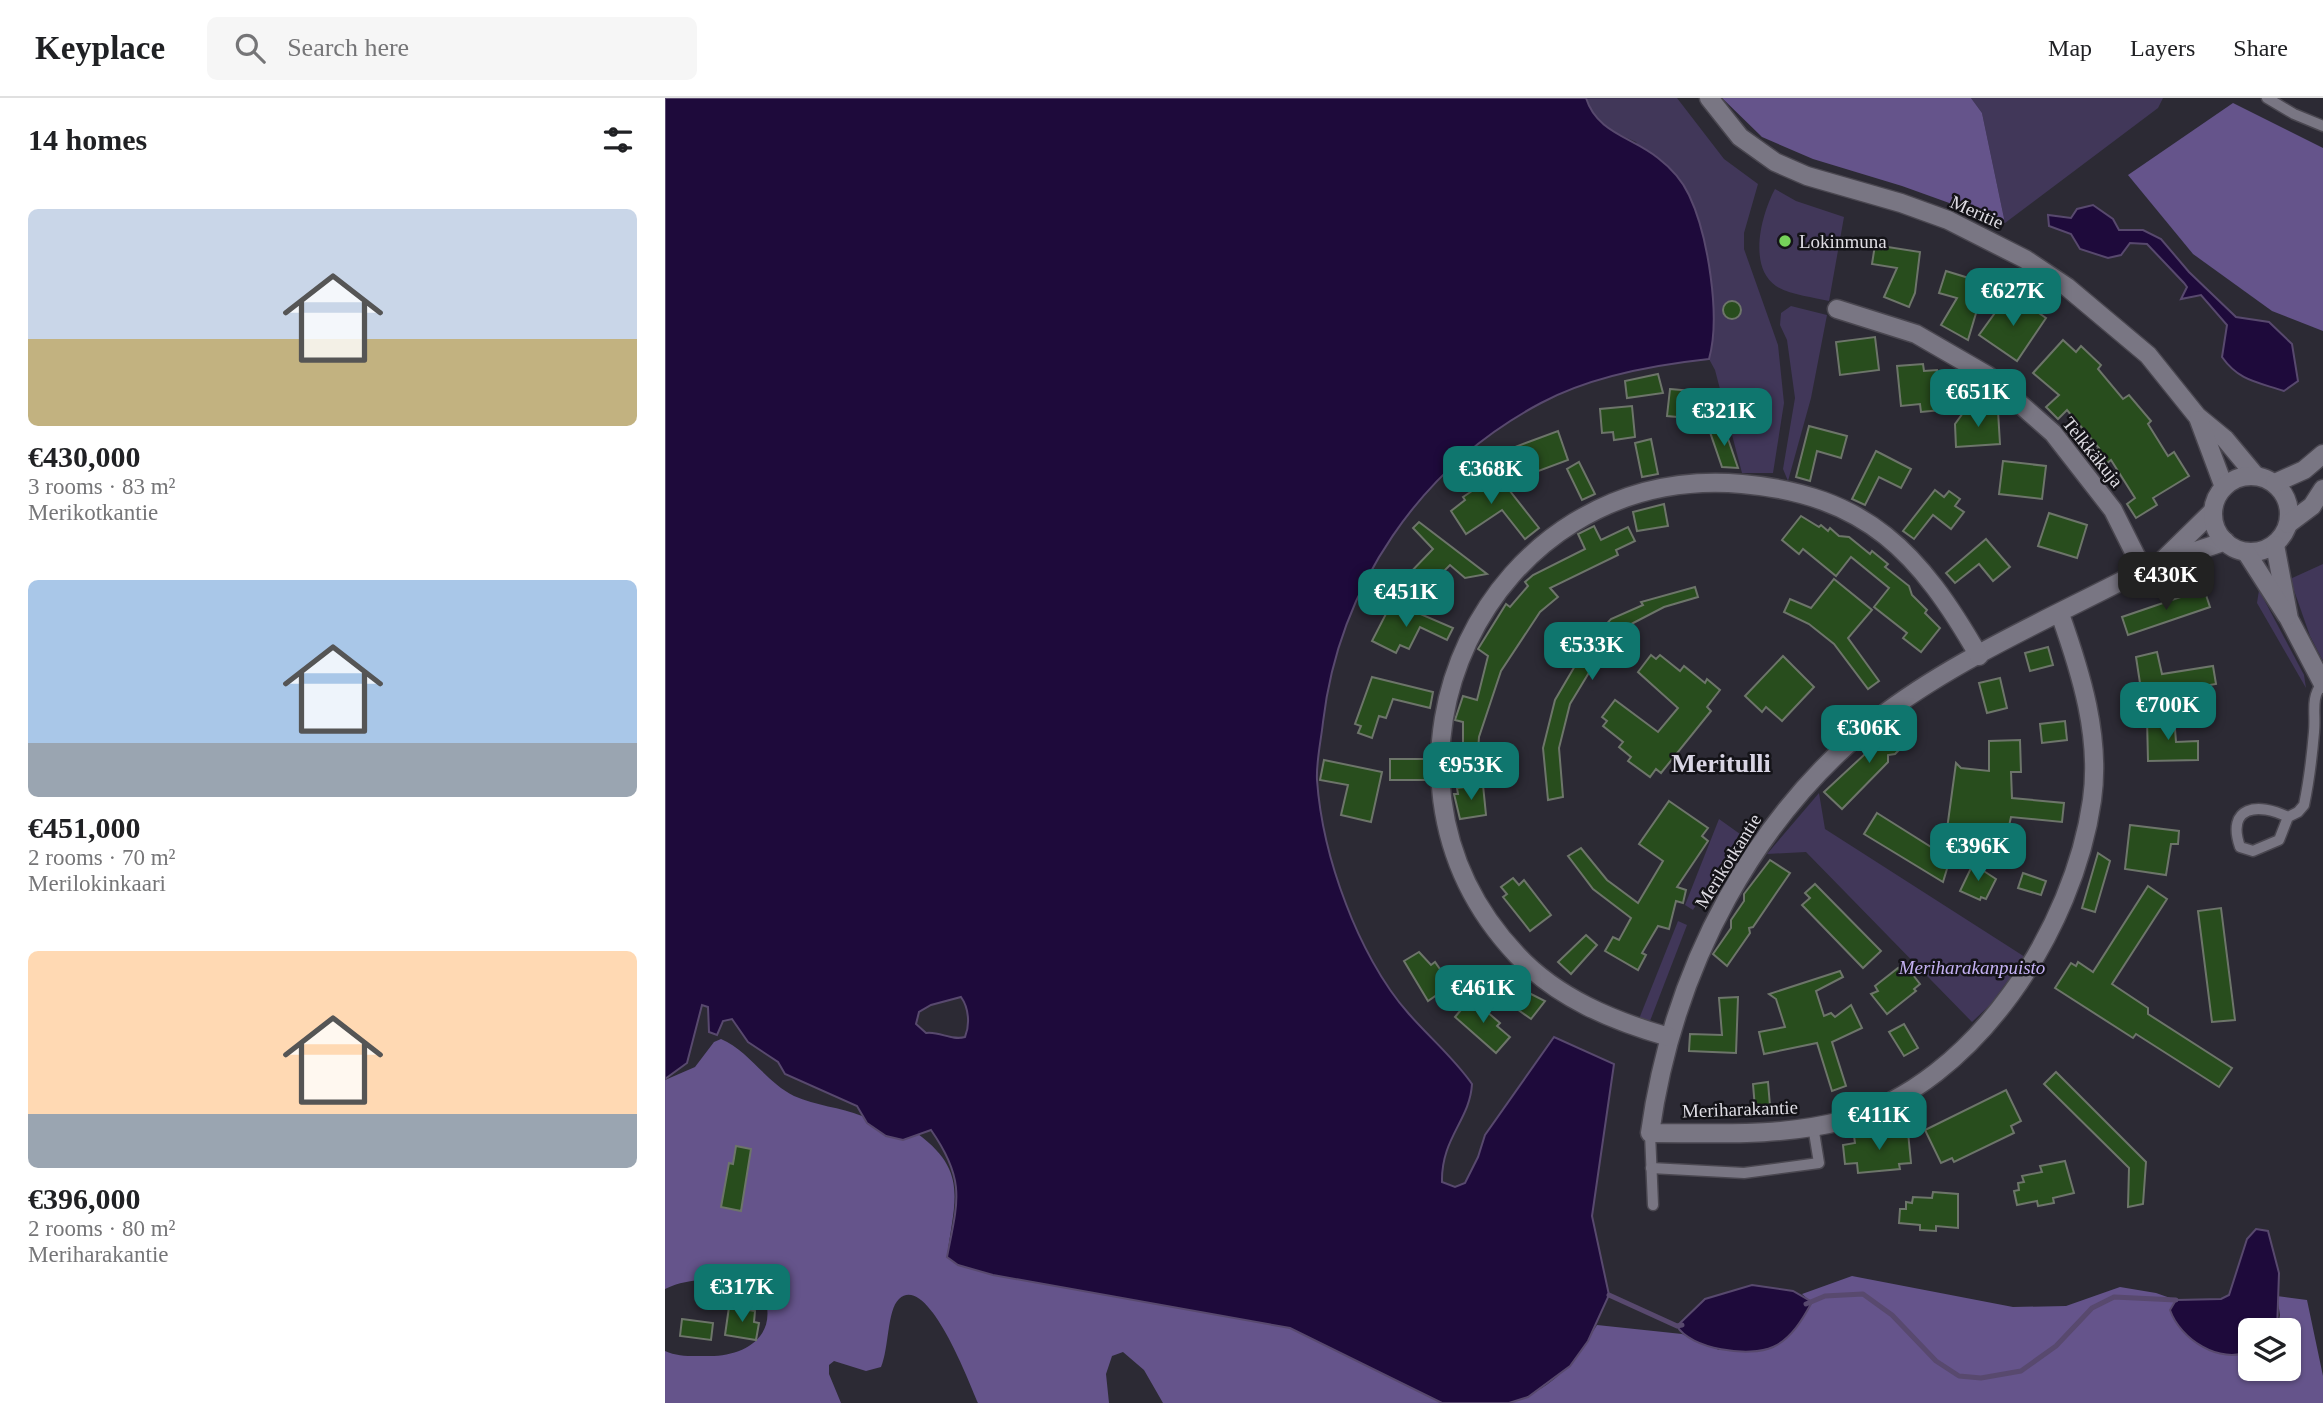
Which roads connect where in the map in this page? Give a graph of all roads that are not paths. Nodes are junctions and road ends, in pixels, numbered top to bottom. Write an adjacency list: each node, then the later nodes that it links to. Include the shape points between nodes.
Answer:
1 (1709, 98): 5 (street, Meritie, via 1740,137 1775,162 1948,220 2025,259 2112,322 2148,355)
2 (2267, 98): 3 (lane)
3 (2323, 125)
4 (1837, 309): 17 (street, Telkkäkuja, via 1916,334 1987,375 2053,433 2113,510)
5 (2197, 416): 7 (street, Meritie, via 2225,439); 9 (street, Meritie)
6 (2323, 454): 8 (street, via 2304,470)
7 (2255, 475): 8 (street); 9 (street)
8 (2275, 483): 12 (street, via 2287,500)
9 (2224, 487): 11 (street)
10 (2323, 489): 12 (street, via 2312,506)
11 (2214, 510): 13 (street, via 2217,530); 16 (street, Merikotkantie)
12 (2288, 524): 14 (street)
13 (2225, 541): 15 (street); 16 (street, Merikotkantie, via 2190,555)
14 (2275, 544): 15 (street); 19 (street)
15 (2246, 552): 19 (street)
16 (2164, 559): 17 (street, Merikotkantie)
17 (2143, 570): 18 (street, Merikotkantie)
18 (2060, 614): 20 (street, Merikotkantie); 24 (street, Meriharakantie, via 2090,712 2093,755 2092,798 2074,878 2061,908 2031,966 2001,1009 1954,1055 1907,1093 1847,1119)
19 (2289, 619): 21 (street)
20 (1979, 656): 23 (street, Merikotkantie, via 1889,710 1858,736 1763,839 1726,898 1691,970); 23 (street, via 1931,578 1878,529 1816,497 1774,487 1724,482 1669,488 1609,504 1546,542 1500,586 1467,642 1443,718 1441,787 1458,861 1476,900 1518,957 1594,1011)
21 (2322, 683): 22 (lane, via 2313,705 2315,729 2304,805)
22 (2288, 817): 22 (lane, via 2262,808 2244,812 2236,820 2240,847 2253,851 2279,840)
23 (1669, 1037): 25 (street, Merikotkantie)
24 (1813, 1126): 25 (street, Meriharakantie, via 1755,1133); 26 (lane, via 1819,1163 1744,1173)
25 (1650, 1133): 26 (lane)
26 (1651, 1168): 27 (lane)
27 (1653, 1205)

